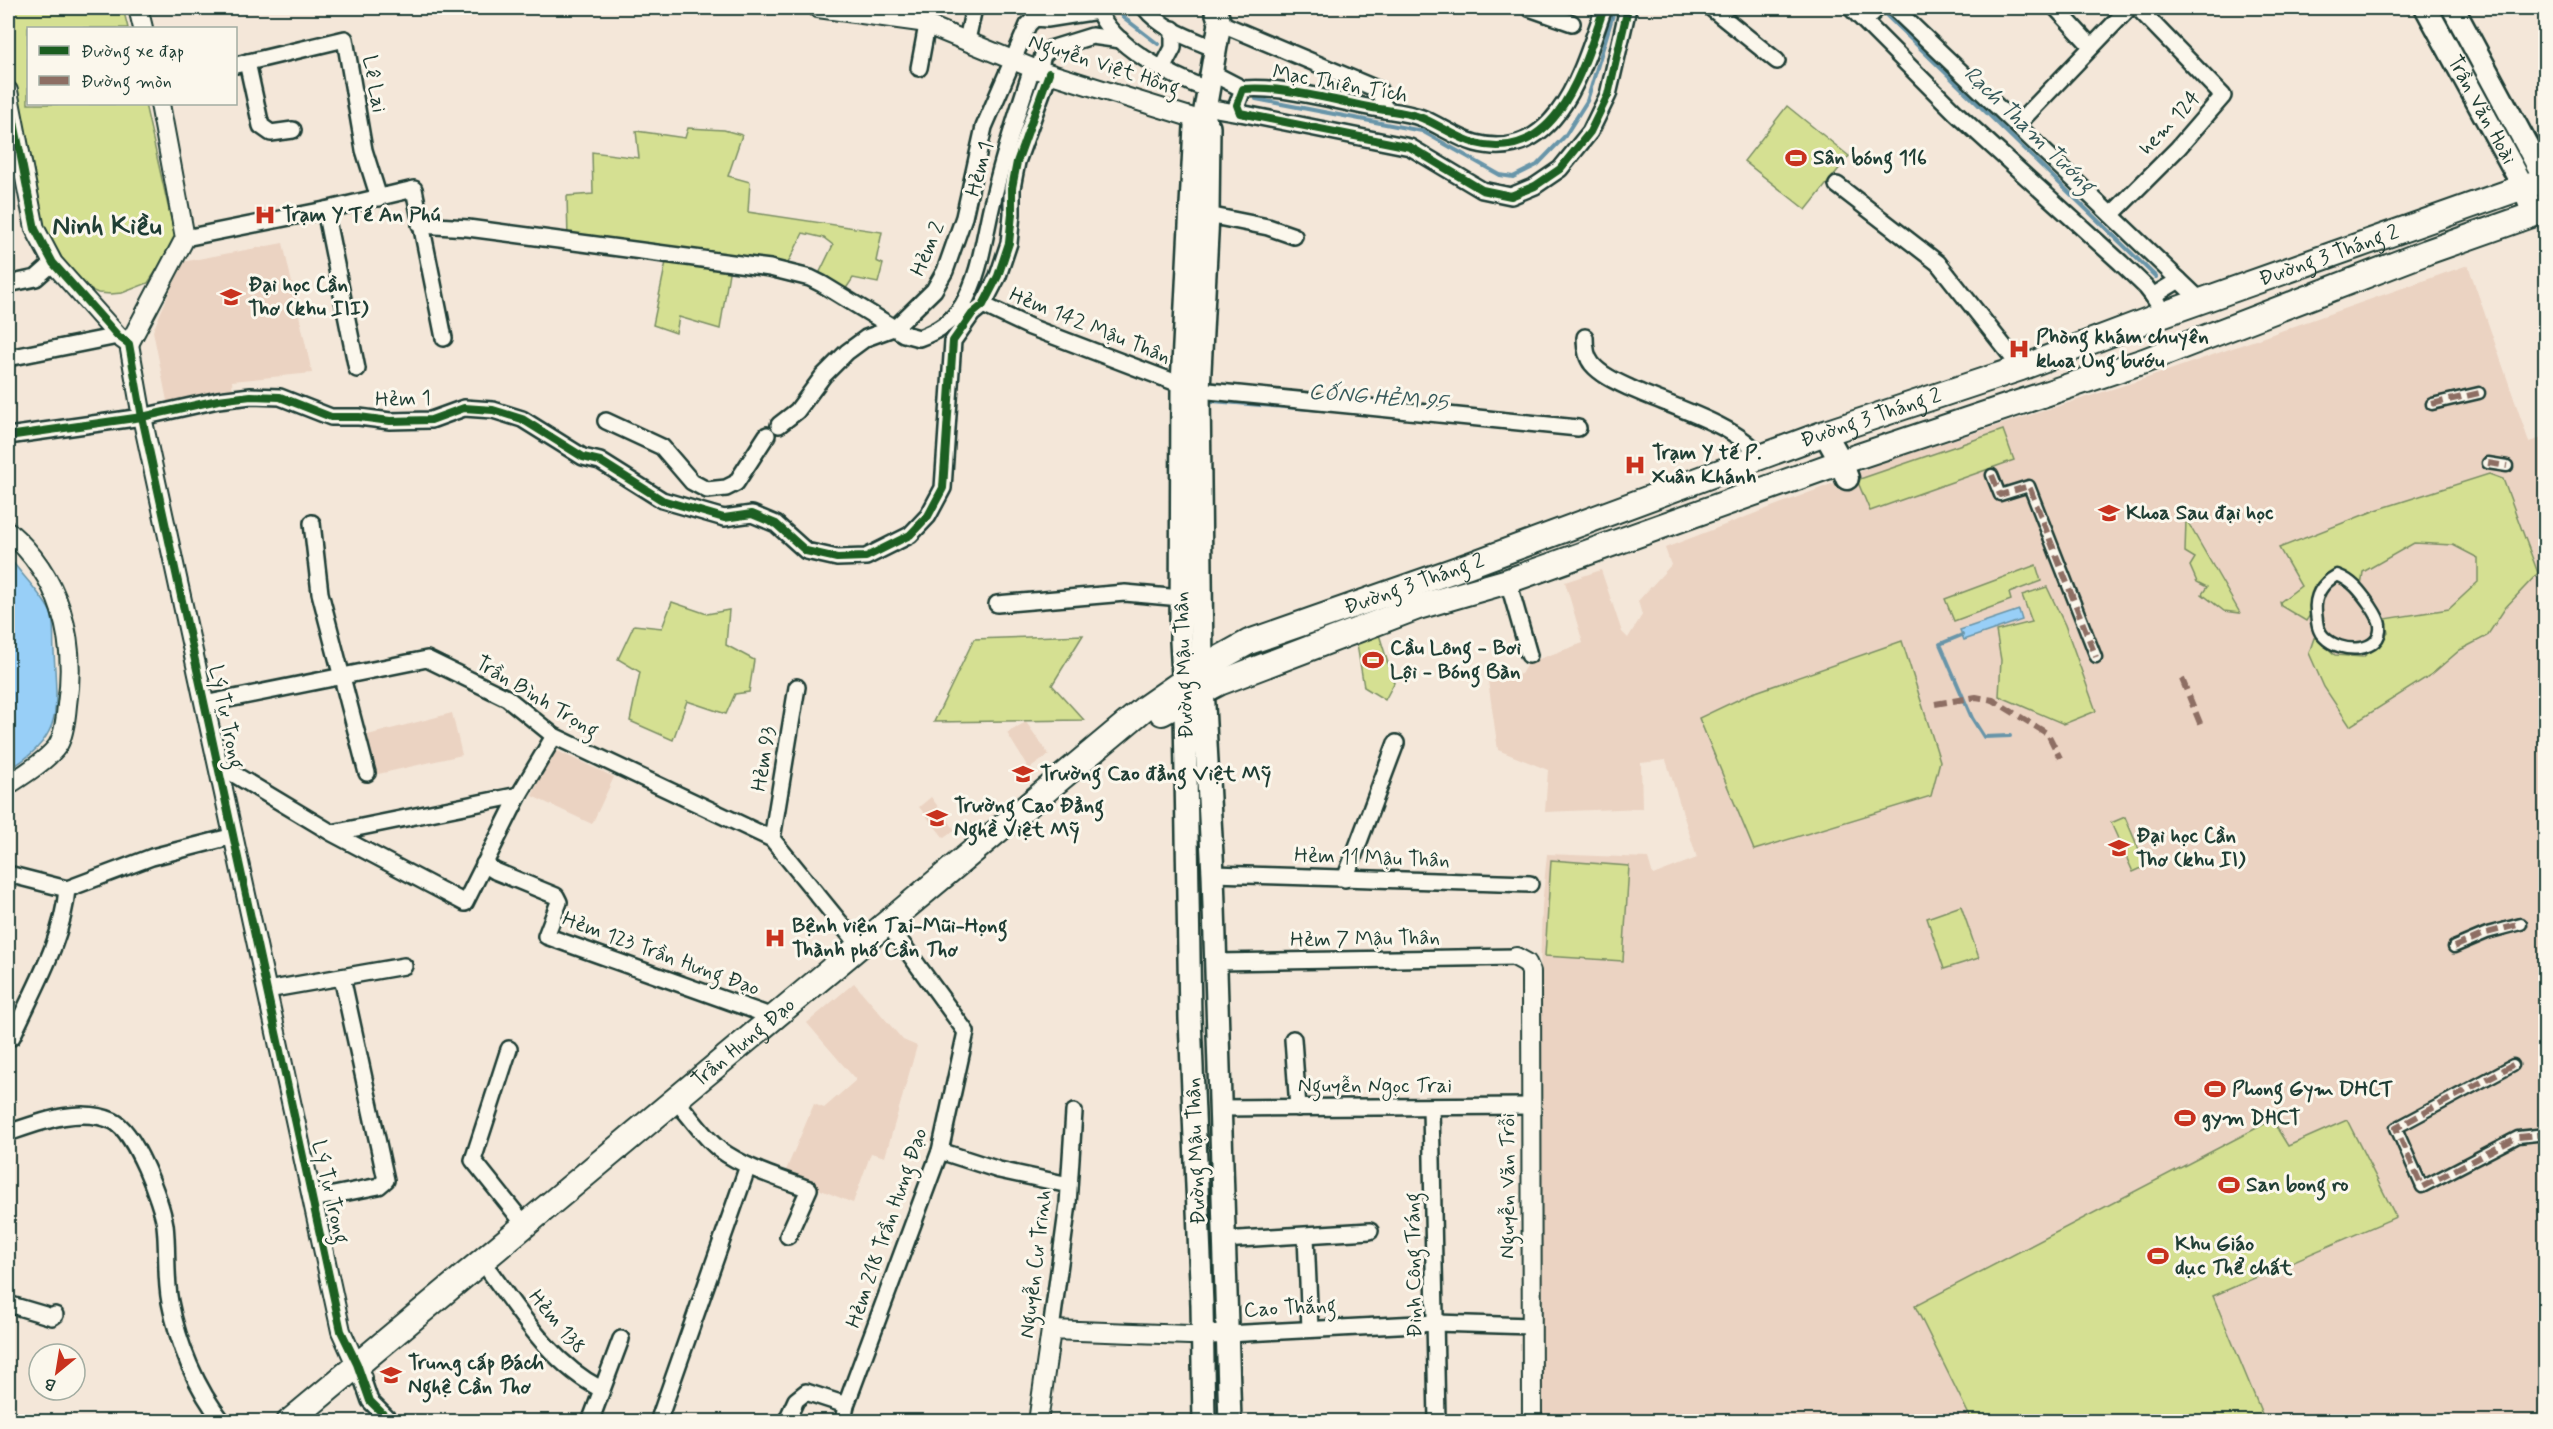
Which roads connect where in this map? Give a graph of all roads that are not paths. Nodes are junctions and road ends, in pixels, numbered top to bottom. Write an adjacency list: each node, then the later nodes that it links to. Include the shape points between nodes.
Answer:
1 (138, 8): 22 (street)
2 (818, 8): 21 (street, Nguyễn Việt Hồng)
3 (974, 8): 24 (street)
4 (1144, 8): 23 (street)
5 (1529, 8): 20 (street)
6 (1604, 8): 38 (street, Mạc Thiên Tích, via 1578,83 1553,119 1528,139 1504,145 1475,143 1419,116)
7 (1628, 8): 39 (street, via 1608,94 1590,132 1560,169 1535,186 1511,195 1482,190 1410,147)
8 (1711, 8): 29 (street)
9 (1851, 8): 19 (street)
10 (1894, 8): 40 (street)
11 (2056, 8): 26 (street)
12 (2129, 8): 26 (street)
13 (2138, 8): 48 (street, hem 124, via 2223,96)
14 (2453, 8): 42 (main road, Trần Văn Hoài)
15 (1097, 9): 17 (street, via 1047,19); 25 (street, Mạc Thiên Tích)
16 (2430, 9): 42 (main road, Trần Văn Hoài)
17 (1035, 13): 28 (street, Hẻm 2)
18 (1223, 13): 27 (main road, Đường Mậu Thân); 38 (street, via 1379,90)
19 (1869, 16): 57 (street, via 1956,113 2146,286)
20 (1572, 23)
21 (927, 25): 24 (street, Nguyễn Việt Hồng); 31 (street)
22 (143, 27)
23 (1173, 29): 27 (street); 32 (street, via 1173,48)
24 (967, 40): 28 (street, Nguyễn Việt Hồng)
25 (1121, 40): 32 (street, Mạc Thiên Tích); 33 (street, via 1092,36 1050,49 1043,55)
26 (2091, 46): 40 (street)
27 (1216, 49): 36 (main road, Đường Mậu Thân)
28 (1011, 59): 33 (street, Nguyễn Việt Hồng); 58 (street, Hẻm 2, via 984,127 964,217 945,271 934,290)
29 (1777, 61)
30 (241, 63): 41 (street, Lê Lai, via 261,126 271,133); 44 (street, Lê Lai, via 345,39 364,150)
31 (919, 68)
32 (1162, 69): 36 (street, Mạc Thiên Tích, via 1184,81)
33 (1040, 70): 36 (street, Nguyễn Việt Hồng); 56 (street, Hẻm 1, via 1012,188 1009,243); 58 (street, Hẻm 1, via 1002,164 980,260 963,305 945,325 928,335 912,338)
34 (1243, 89): 36 (street, Mạc Thiên Tích); 38 (street, Mạc Thiên Tích, via 1279,91); 39 (street, Mạc Thiên Tích, via 1237,105)
35 (8, 91): 52 (street, via 35,229)
36 (1208, 104): 39 (street); 47 (main road, Đường Mậu Thân); 65 (main road, Đường Mậu Thân, via 1195,126)
37 (160, 105): 51 (street)
38 (1385, 110)
39 (1240, 113)
40 (2017, 125): 48 (street)
41 (293, 130)
42 (2540, 181): 46 (main road, Trần Văn Hoài); 55 (highway, Đường 3 Tháng 2)
43 (1837, 185): 63 (street, via 1938,263)
44 (379, 198): 45 (street); 49 (street, via 414,189)
45 (325, 210): 51 (street); 64 (street)
46 (2539, 212): 76 (highway, Đường 3 Tháng 2, via 2147,369)
47 (1208, 215): 50 (street); 65 (main road, Đường Mậu Thân)
48 (2112, 215): 53 (street)
49 (420, 225): 58 (street, Hẻm 1, via 770,268 822,284); 60 (street)
50 (1294, 236)
51 (185, 238): 61 (street)
52 (53, 263): 54 (street, via 36,278); 61 (street)
53 (2180, 280): 55 (street); 57 (street)
54 (8, 284)
55 (2202, 302): 57 (highway, Đường 3 Tháng 2)
56 (984, 305): 65 (street, Hẻm 142 Mậu Thân, via 1030,327); 68 (street, Hẻm 1, via 972,314 953,341 943,488 928,516 910,535 866,557 837,558 806,551 776,524 752,514 724,518 662,500 522,419 493,410 464,408 431,420 390,422 331,417 280,397 251,396)
57 (2158, 305): 63 (highway, Đường 3 Tháng 2)
58 (896, 327): 69 (street, Hẻm 2, via 866,338 847,352 797,411 773,430 735,483 726,488 707,490 692,482 662,447)
59 (1585, 337): 73 (street, via 1590,362 1603,374 1709,421)
60 (444, 338)
61 (123, 340): 62 (street); 68 (street, Lý Tự Trọng)
62 (8, 358)
63 (2021, 368): 71 (highway, Đường 3 Tháng 2)
64 (357, 369)
65 (1190, 387): 70 (street, Hẻm 142 Mậu Thân); 81 (main road, Đường Mậu Thân); 87 (main road, Đường Mậu Thân)
66 (2479, 393): 67 (street)
67 (2432, 404)
68 (142, 417): 72 (street, Hẻm 1); 89 (street, Lý Tự Trọng)
69 (606, 421)
70 (1578, 428)
71 (1825, 433): 73 (highway, Đường 3 Tháng 2); 76 (main road)
72 (8, 436)
73 (1760, 456): 87 (highway, Đường 3 Tháng 2, via 1249,642)
74 (2488, 463): 75 (street)
75 (2506, 466)
76 (1844, 470): 80 (highway, Đường 3 Tháng 2)
77 (1992, 475): 85 (street, via 2000,495 2029,486)
78 (312, 523): 86 (street, via 320,593)
79 (8, 531): 94 (street, via 40,567 64,615 71,682 58,745)
80 (1508, 581): 84 (street); 87 (highway, Đường 3 Tháng 2)
81 (1181, 598): 82 (street, via 1125,593); 87 (main road, Đường Mậu Thân)
82 (997, 604)
83 (2375, 612): 83 (street, via 2379,634 2360,650 2348,649 2323,637 2315,605 2318,593 2337,575 2350,580)
84 (1528, 655)
85 (2096, 657)
86 (342, 676): 89 (street, Trần Bình Trọng); 90 (street, Trần Bình Trọng, via 427,659 507,698); 93 (street)
87 (1194, 685): 101 (main road, Đường Mậu Thân); 106 (highway, Trần Hưng Đạo); 107 (highway, Trần Hưng Đạo, via 1146,706); 115 (main road, Đường Mậu Thân)
88 (797, 687): 98 (street, Hẻm 93)
89 (204, 704): 92 (street, Lý Tự Trọng)
90 (554, 736): 95 (street); 98 (street, Trần Bình Trọng)
91 (1396, 743): 102 (street)
92 (217, 764): 96 (street); 97 (street, Lý Tự Trọng)
93 (367, 773)
94 (8, 785)
95 (519, 795): 96 (street); 99 (street)
96 (332, 833): 99 (street, via 465,903)
97 (234, 836): 104 (street, via 152,857); 113 (street, Lý Tự Trọng)
98 (772, 839): 107 (street, Trần Bình Trọng)
99 (484, 864): 114 (street, Hẻm 123 Trần Hưng Đạo, via 556,896 559,902 546,936)
100 (8, 874): 104 (street)
101 (1213, 874): 102 (street, Hẻm 11 Mậu Thân); 110 (main road, Đường Mậu Thân)
102 (1345, 879): 103 (street, Hẻm 11 Mậu Thân)
103 (1530, 884)
104 (67, 889): 117 (street, via 59,932)
105 (2521, 924): 108 (street)
106 (895, 934): 125 (highway, Trần Hưng Đạo); 129 (street, Hẻm 218 Trần Hưng Đạo, via 966,1032)
107 (859, 946): 114 (highway, Trần Hưng Đạo)
108 (2454, 947)
109 (1516, 957): 110 (street, Hẻm 7 Mậu Thân); 121 (street, Nguyễn Văn Trỗi, via 1527,963 1531,972)
110 (1215, 962): 116 (main road, Đường Mậu Thân)
111 (404, 966): 112 (street)
112 (342, 977): 113 (street); 132 (street, via 386,1180 380,1186)
113 (267, 990): 132 (street, Lý Tự Trọng)
114 (773, 1017): 133 (highway, Trần Hưng Đạo)
115 (1190, 1019): 116 (main road); 145 (main road, Đường Mậu Thân)
116 (1217, 1020): 123 (main road, Đường Mậu Thân)
117 (12, 1037)
118 (1293, 1039): 124 (street)
119 (509, 1048): 133 (street, via 473,1160)
120 (2514, 1065): 128 (street, via 2396,1128 2421,1187 2518,1137)
121 (1530, 1106): 122 (street, Nguyễn Ngọc Trai); 142 (street, Nguyễn Văn Trỗi)
122 (1431, 1107): 124 (street, Nguyễn Ngọc Trai); 141 (street, Đinh Công Tráng)
123 (1220, 1108): 124 (street, Nguyễn Ngọc Trai); 137 (main road, Đường Mậu Thân)
124 (1298, 1108)
125 (684, 1110): 130 (street, via 717,1147); 138 (highway, Trần Hưng Đạo)
126 (1074, 1112): 131 (street, Nguyễn Cư Trinh)
127 (8, 1133): 151 (street, via 84,1113 115,1122 127,1133 142,1161 164,1224 169,1300 181,1344)
128 (2546, 1134)
129 (940, 1151): 131 (street, via 999,1170); 150 (street, Hẻm 218 Trần Hưng Đạo)
130 (748, 1166): 135 (street, via 809,1189); 156 (street)
131 (1069, 1185): 144 (street, Nguyễn Cư Trinh)
132 (313, 1199): 148 (street, Lý Tự Trọng, via 341,1331)
133 (525, 1225): 148 (highway, Trần Hưng Đạo)
134 (1370, 1232): 136 (street)
135 (788, 1236)
136 (1306, 1237): 137 (street); 143 (street)
137 (1223, 1240): 146 (main road, Đường Mậu Thân)
138 (490, 1272): 148 (highway, Trần Hưng Đạo); 149 (street, Hẻm 138, via 565,1367)
139 (8, 1304): 140 (street)
140 (55, 1315)
141 (1436, 1323): 142 (street, Cao Thắng); 143 (street, Cao Thắng); 162 (street, Đinh Công Tráng)
142 (1531, 1326): 163 (street, Nguyễn Văn Trỗi)
143 (1310, 1328): 146 (street, Cao Thắng)
144 (1051, 1330): 145 (street, Cao Thắng); 159 (street, Nguyễn Cư Trinh)
145 (1202, 1334): 146 (street, Cao Thắng); 160 (main road, Đường Mậu Thân)
146 (1227, 1334): 161 (main road, Đường Mậu Thân)
147 (621, 1339): 149 (street)
148 (360, 1371): 152 (highway, Trần Hưng Đạo); 153 (highway, Trần Hưng Đạo); 154 (street, via 370,1401)
149 (601, 1389): 155 (street)
150 (846, 1405): 157 (street, via 806,1392 796,1400); 158 (street, Hẻm 218 Trần Hưng Đạo)
151 (223, 1422)
152 (289, 1422)
153 (310, 1422)
154 (391, 1422)
155 (590, 1422)
156 (658, 1422)
157 (786, 1422)
158 (843, 1422)
159 (1038, 1422)
160 (1204, 1422)
161 (1230, 1422)
162 (1437, 1422)
163 (1532, 1422)

